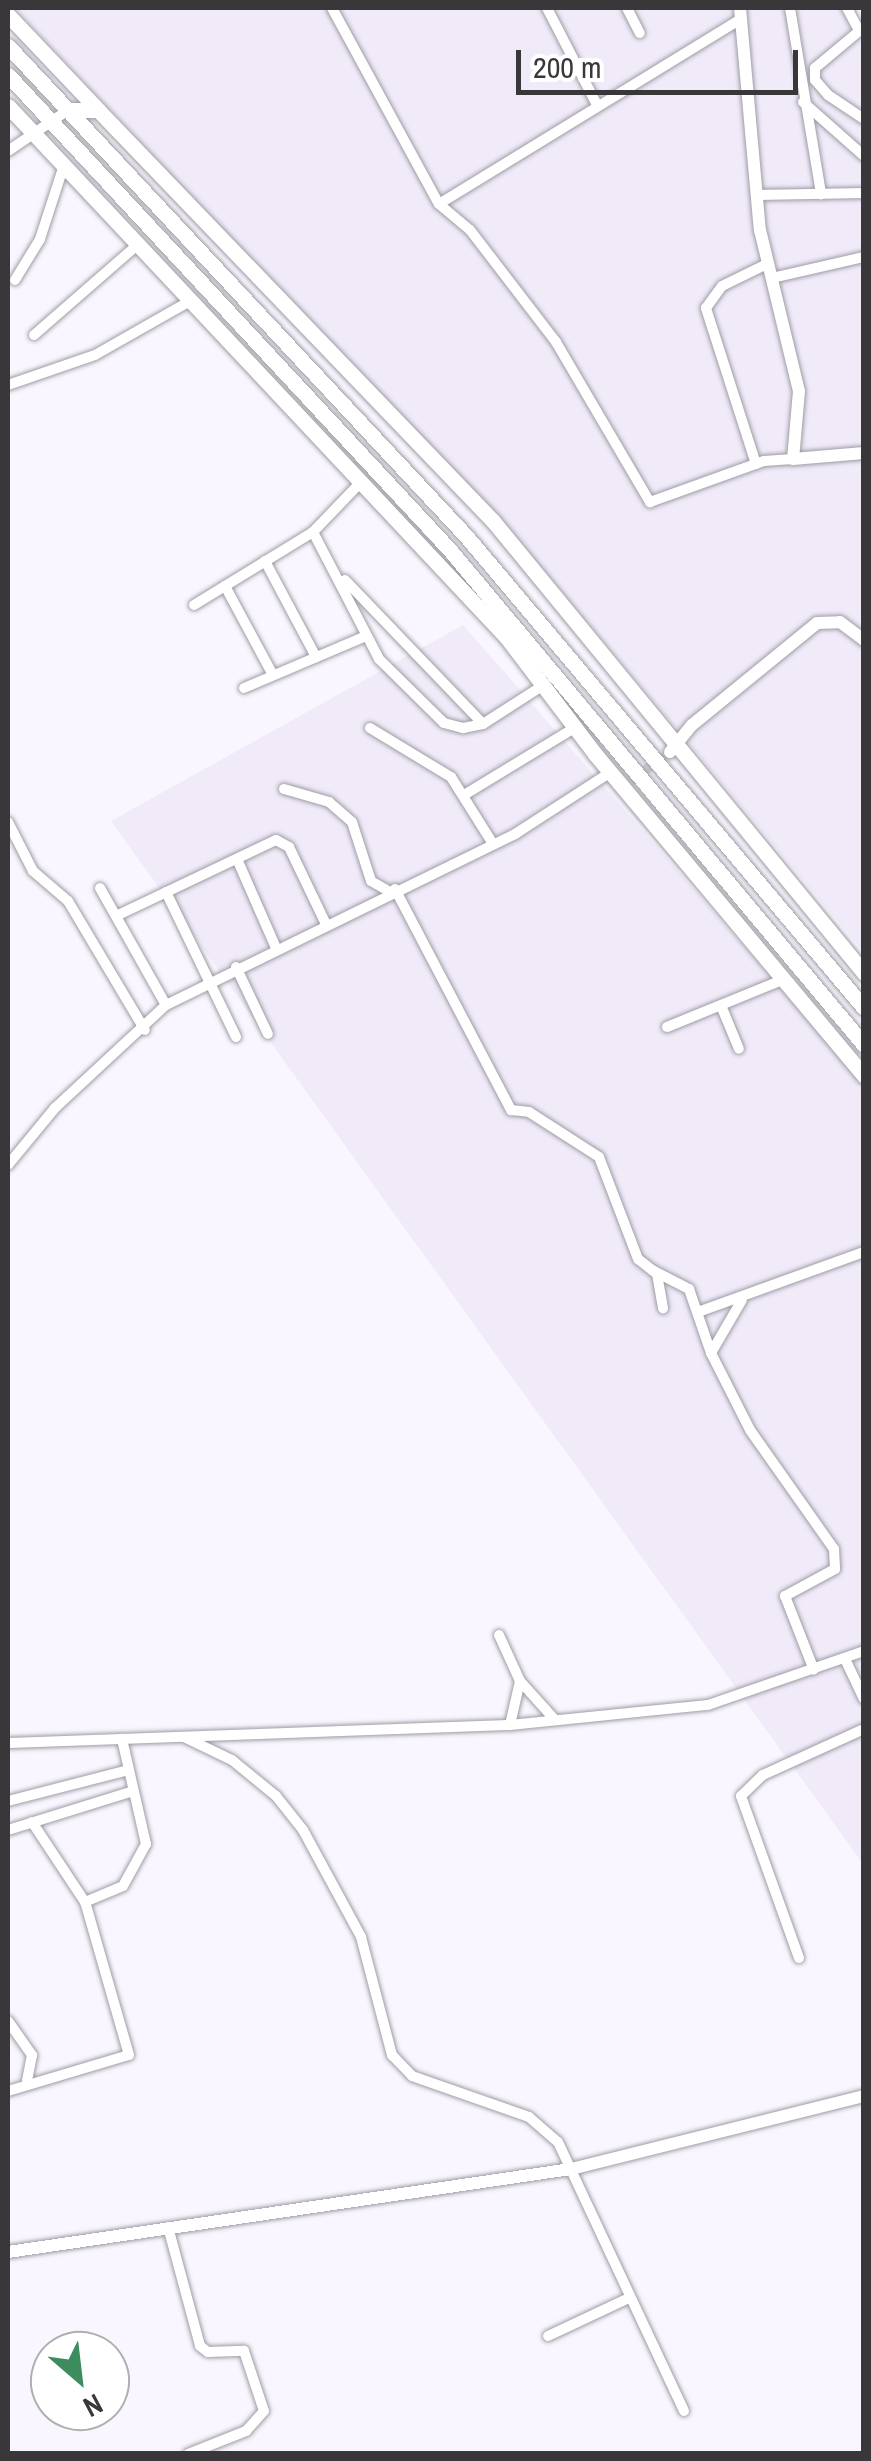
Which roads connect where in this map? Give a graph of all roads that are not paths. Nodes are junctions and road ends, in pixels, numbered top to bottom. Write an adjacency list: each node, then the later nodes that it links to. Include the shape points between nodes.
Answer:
1 (332, 8): 26 (street)
2 (547, 8): 13 (street)
3 (628, 8): 9 (street)
4 (790, 8): 12 (street)
5 (847, 8): 8 (street)
6 (741, 13): 13 (street); 25 (street)
7 (8, 15): 16 (highway)
8 (861, 29): 17 (street, via 815,68 815,80)
9 (640, 33)
10 (8, 46): 15 (highway)
11 (8, 75): 18 (highway)
12 (802, 101): 21 (street); 24 (street)
13 (596, 103): 26 (street)
14 (8, 106): 19 (highway)
15 (68, 110): 16 (highway); 18 (street); 72 (highway, via 466,536)
16 (98, 110): 53 (highway, via 493,522)
17 (864, 119)
18 (52, 123): 19 (street); 77 (highway, via 449,549)
19 (36, 134): 20 (street); 22 (highway)
20 (8, 151)
21 (864, 156)
22 (64, 165): 27 (highway); 31 (street, via 40,239)
23 (864, 193): 24 (street)
24 (821, 194): 25 (street)
25 (757, 195): 29 (street)
26 (440, 204): 37 (street, via 470,230 556,342 650,502)
27 (136, 245): 32 (highway); 33 (street)
28 (864, 258): 30 (street)
29 (767, 264): 30 (street); 37 (street, via 722,286 706,308)
30 (772, 278): 36 (street, via 799,391)
31 (15, 280)
32 (190, 302): 34 (street, via 95,355); 38 (highway)
33 (34, 335)
34 (8, 385)
35 (864, 454): 36 (street)
36 (792, 459): 37 (street)
37 (756, 464)
38 (361, 482): 39 (street); 48 (highway, via 507,638)
39 (313, 532): 40 (street); 41 (street)
40 (265, 561): 42 (street); 46 (street)
41 (341, 576): 44 (street); 50 (street)
42 (226, 586): 43 (street); 47 (street)
43 (194, 606)
44 (366, 636): 46 (street); 50 (street, via 388,671 444,723)
45 (864, 640): 53 (street, via 840,622 817,623)
46 (316, 657): 47 (street)
47 (273, 676): 49 (street)
48 (542, 686): 50 (street); 52 (highway)
49 (244, 688)
50 (482, 724)
51 (370, 728): 56 (street, via 451,778)
52 (574, 728): 54 (highway); 56 (street)
53 (672, 748): 67 (highway)
54 (611, 772): 58 (street); 69 (highway, via 628,784)
55 (284, 789): 61 (street, via 329,802 352,822 371,881)
56 (464, 795): 58 (street)
57 (8, 822): 74 (street, via 33,871 68,901)
58 (493, 844): 61 (street)
59 (237, 859): 62 (street); 64 (street, via 276,840 289,847); 65 (street)
60 (100, 888): 63 (street)
61 (393, 890): 64 (street); 82 (street, via 511,1110 530,1112 599,1157 638,1259)
62 (166, 892): 63 (street); 68 (street)
63 (116, 916): 70 (street)
64 (325, 922): 65 (street)
65 (277, 950): 66 (street)
66 (236, 967): 68 (street); 75 (street)
67 (864, 973)
68 (212, 979): 70 (street); 76 (street)
69 (780, 981): 71 (street); 79 (highway)
70 (166, 1005): 74 (street)
71 (722, 1008): 73 (street); 78 (street)
72 (864, 1008)
73 (667, 1027)
74 (144, 1030): 80 (street, via 55,1108)
75 (268, 1034)
76 (236, 1037)
77 (864, 1045)
78 (739, 1049)
79 (864, 1076)
80 (8, 1165)
81 (864, 1252): 83 (street)
82 (652, 1269): 84 (street); 85 (street, via 689,1289)
83 (742, 1300): 85 (street); 86 (street)
84 (664, 1308)
85 (698, 1312): 86 (street)
86 (711, 1353): 90 (street, via 750,1430 834,1549 835,1569 785,1596)
87 (499, 1636): 91 (street)
88 (864, 1652): 89 (street)
89 (845, 1659): 90 (street); 92 (street)
90 (814, 1670): 93 (street, via 708,1705)
91 (520, 1681): 93 (street); 94 (street)
92 (864, 1699)
93 (555, 1720): 94 (street)
94 (510, 1725): 96 (street)
95 (864, 1729): 105 (street, via 763,1776 741,1796)
96 (184, 1737): 97 (street); 110 (street, via 232,1760 276,1796 303,1830 361,1936 392,2054 412,2076 529,2117 558,2142)
97 (122, 1739): 98 (street); 99 (street)
98 (8, 1743)
99 (125, 1771): 100 (street); 101 (street)
100 (130, 1792): 102 (street); 104 (street, via 146,1844 123,1886)
101 (8, 1800)
102 (32, 1822): 103 (street); 104 (street)
103 (8, 1830)
104 (85, 1902): 107 (street, via 129,2056 60,2080)
105 (799, 1958)
106 (8, 2020): 107 (street, via 32,2055)
107 (27, 2082): 108 (street)
108 (8, 2090)
109 (864, 2096): 110 (street)
110 (571, 2169): 111 (street); 113 (street)
111 (168, 2227): 112 (street); 116 (street, via 200,2346 244,2350 264,2411 246,2431)
112 (8, 2252)
113 (627, 2299): 114 (street); 115 (street)
114 (548, 2336)
115 (684, 2410)
116 (188, 2454)

